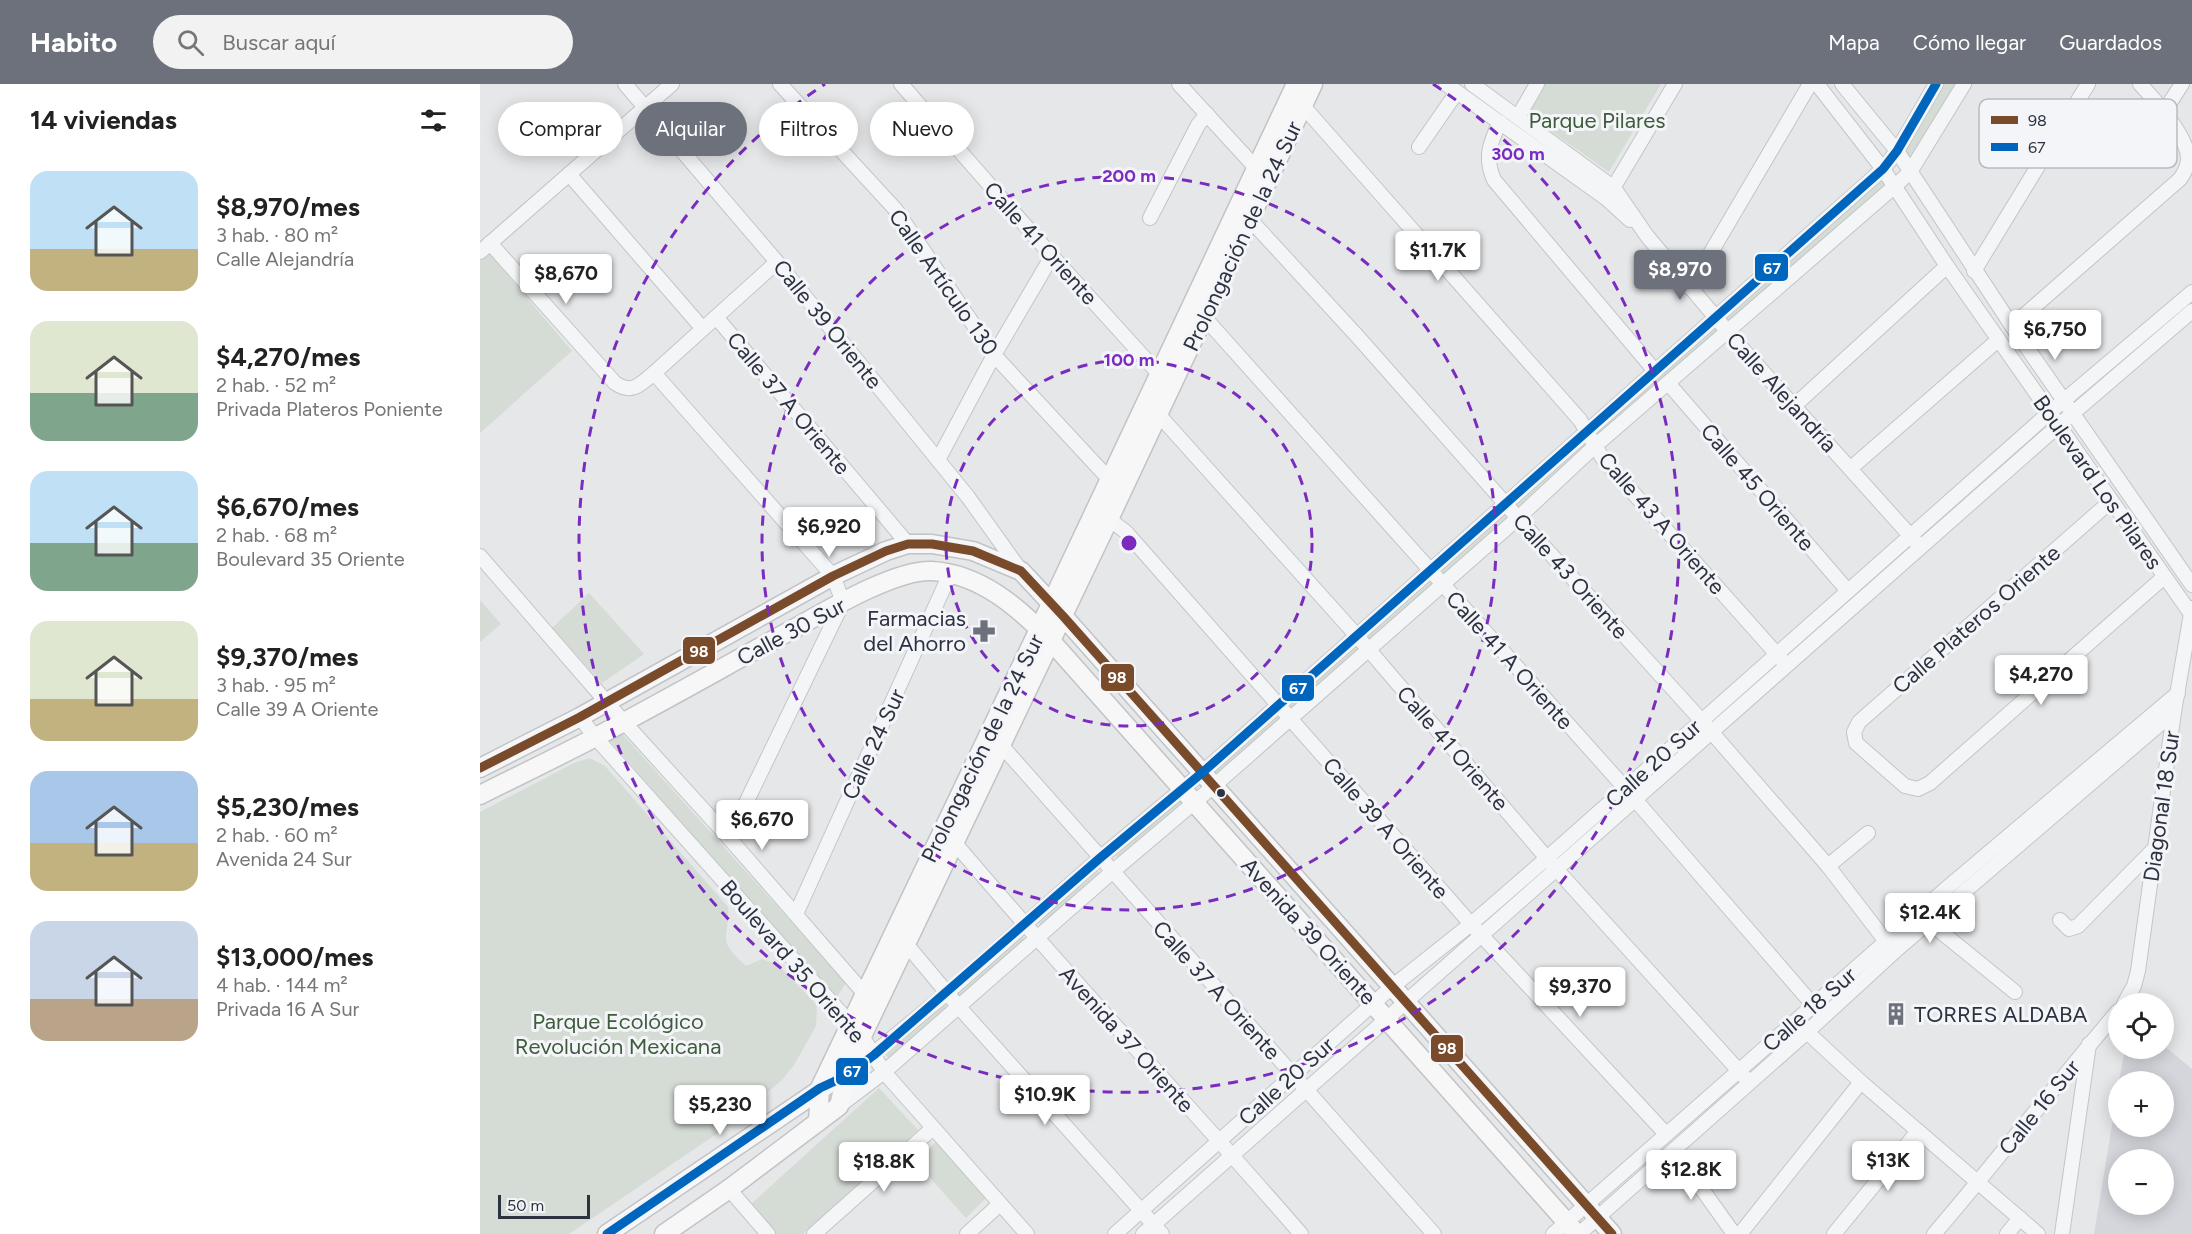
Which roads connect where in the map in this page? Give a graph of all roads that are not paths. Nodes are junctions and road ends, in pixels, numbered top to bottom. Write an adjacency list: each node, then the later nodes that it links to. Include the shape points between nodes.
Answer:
1 (625, 84): 23 (street, Calle 39 Oriente)
2 (672, 84): 24 (street)
3 (780, 84): 58 (street, Calle Artículo 130, via 896,210)
4 (901, 84): 44 (street, Calle 41 Oriente)
5 (1179, 84): 26 (street)
6 (1296, 84): 34 (main road, Prolongación de la 24 Sur)
7 (1313, 84): 25 (main road, Prolongación de la 24 Sur)
8 (1472, 84): 28 (street, Calle Alejandría)
9 (1537, 84): 28 (street)
10 (1675, 84): 40 (street)
11 (1810, 84): 48 (street)
12 (1817, 84): 36 (street, Boulevard Los Pilares)
13 (1842, 84): 32 (street, Boulevard Los Pilares)
14 (1936, 84): 32 (street)
15 (1964, 84): 37 (street)
16 (2088, 84): 20 (street)
17 (2140, 84): 21 (street)
18 (2182, 84): 22 (street)
19 (1452, 88): 29 (street, Calle Alejandría); 31 (street)
20 (2079, 99)
21 (2154, 99)
22 (2172, 99)
23 (641, 102)
24 (651, 102)
25 (1303, 106): 41 (main road, Prolongación de la 24 Sur); 69 (street, Calle 43 A Oriente)
26 (1207, 114): 34 (street); 42 (street)
27 (635, 116): 38 (street)
28 (1518, 117): 40 (street, Calle Alejandría)
29 (1500, 122): 40 (street, Calle Alejandría); 59 (street, via 1488,154 1494,180)
30 (2177, 132): 54 (street, via 2187,150 2188,164 2180,179)
31 (1419, 147)
32 (1897, 152): 36 (street); 37 (street, Boulevard Los Pilares)
33 (687, 156): 45 (street, Calle 39 Oriente)
34 (1256, 168): 41 (main road, Prolongación de la 24 Sur)
35 (2037, 168): 47 (street)
36 (1883, 169): 39 (street, Boulevard Los Pilares); 53 (street)
37 (1910, 172): 39 (street); 47 (street, Boulevard Los Pilares)
38 (569, 174): 43 (street); 55 (street)
39 (1895, 186): 46 (street, Boulevard Los Pilares); 56 (street)
40 (1610, 193): 48 (street, Calle Alejandría)
41 (1245, 213): 52 (main road, Prolongación de la 24 Sur); 61 (main road, Prolongación de la 24 Sur); 75 (street, Calle 43 Oriente)
42 (1150, 218)
43 (483, 248): 60 (street, via 615,383 630,390)
44 (1052, 256): 58 (street); 61 (street, Calle 41 Oriente)
45 (777, 262): 51 (street); 71 (street, Calle 39 Oriente)
46 (1947, 267): 57 (street, Boulevard Los Pilares); 64 (street)
47 (1974, 271): 54 (street, Boulevard Los Pilares)
48 (1690, 288): 53 (street, Calle Alejandría)
49 (2192, 292): 63 (street, Calle 20 Sur)
50 (2192, 310): 67 (street, Calle 20 Sur)
51 (716, 317): 55 (street); 79 (street, Calle 37 A Oriente)
52 (1204, 317): 65 (main road, Prolongación de la 24 Sur); 82 (street, Calle 41 A Oriente)
53 (1716, 318): 56 (street, Calle Alejandría); 59 (street)
54 (2012, 326): 63 (street, Boulevard Los Pilares)
55 (703, 329): 60 (street)
56 (1728, 332): 62 (street); 64 (street, Calle Alejandría)
57 (1998, 340): 66 (street, Boulevard Los Pilares); 72 (street)
58 (994, 355): 71 (street); 73 (street, Calle Artículo 130)
59 (1655, 371): 69 (street)
60 (654, 373): 85 (street)
61 (1159, 374): 65 (main road, Prolongación de la 24 Sur)
62 (1668, 383): 70 (street); 89 (street, Calle 45 Oriente)
63 (2064, 401): 66 (street, Calle 20 Sur); 67 (street, Boulevard Los Pilares)
64 (1794, 406): 72 (street, Calle Alejandría)
65 (1151, 409): 73 (main road, Prolongación de la 24 Sur); 77 (main road, Prolongación de la 24 Sur); 94 (street, Calle 41 Oriente)
66 (2049, 413): 68 (street, Boulevard Los Pilares); 78 (street, Calle 20 Sur)
67 (2073, 413): 68 (street, Calle 20 Sur); 88 (street, Boulevard Los Pilares)
68 (2058, 426): 74 (street, Boulevard Los Pilares); 80 (street, Calle 20 Sur)
69 (1588, 430): 70 (street, Calle 43 A Oriente); 75 (street)
70 (1595, 446): 76 (street); 96 (street, Calle 43 A Oriente)
71 (938, 460): 83 (street, Calle 39 Oriente)
72 (1851, 468): 78 (street, Calle Alejandría)
73 (1109, 479): 91 (main road, Prolongación de la 24 Sur)
74 (2111, 501): 86 (street, Boulevard Los Pilares); 86 (street, Calle Plateros Oriente, via 1859,722 1854,732 1856,743 1905,786 1918,789 1930,783)
75 (1505, 503): 76 (street, Calle 43 Oriente); 82 (street)
76 (1518, 518): 87 (street); 104 (street, Calle 43 Oriente)
77 (1109, 519): 91 (main road, Prolongación de la 24 Sur); 100 (street, Calle 39 A Oriente, via 1126,532)
78 (1911, 535): 80 (street, Calle Alejandría); 89 (street, Calle 20 Sur)
79 (908, 544): 83 (main road, Calle 30 Sur, via 973,551); 85 (main road, Calle 30 Sur)
80 (1920, 547): 97 (street, Calle 20 Sur)
81 (480, 556): 99 (street, Boulevard 35 Oriente)
82 (1430, 570): 87 (street, Calle 41 A Oriente); 94 (street)
83 (1021, 572): 91 (main road, Calle 30 Sur)
84 (950, 574): 90 (main road, Calle 30 Sur, via 915,573); 93 (main road, Calle 30 Sur, via 1002,597); 124 (street, Calle 24 Sur)
85 (833, 576): 90 (street); 99 (main road, Calle 30 Sur)
86 (2164, 576): 92 (street, Boulevard Los Pilares)
87 (1442, 584): 95 (street); 111 (street, Calle 41 A Oriente)
88 (2192, 585)
89 (1848, 591): 96 (street, Calle 20 Sur)
90 (843, 602): 105 (main road, Calle 30 Sur); 115 (street)
91 (1057, 610): 93 (main road, Prolongación de la 24 Sur); 110 (main road, Avenida 39 Oriente)
92 (2192, 611): 98 (street, Diagonal 18 Sur)
93 (1045, 635): 108 (main road, Prolongación de la 24 Sur); 113 (main road, Avenida 39 Oriente); 130 (main road, Prolongación de la 24 Sur)
94 (1357, 636): 95 (street, Calle 41 Oriente); 100 (street)
95 (1369, 650): 103 (street); 119 (street, Calle 41 Oriente)
96 (1777, 654): 97 (street, Calle 43 A Oriente); 104 (street, Calle 20 Sur)
97 (1787, 666): 106 (street, Calle 20 Sur)
98 (2178, 693): 101 (street, Diagonal 18 Sur); 123 (street, Calle 18 Sur)
99 (607, 702): 102 (main road, Calle 30 Sur); 105 (street, Boulevard 35 Oriente)
100 (1278, 705): 103 (street, Calle 39 A Oriente); 110 (street)
101 (2174, 712): 117 (street, Diagonal 18 Sur); 123 (street, Calle 18 Sur)
102 (580, 717): 107 (street, Boulevard 35 Oriente); 109 (main road, Calle 30 Sur)
103 (1290, 718): 110 (street); 127 (street, Calle 39 A Oriente)
104 (1701, 720): 106 (street, Calle 43 Oriente); 111 (street, Calle 20 Sur)
105 (623, 721): 107 (main road, Calle 30 Sur); 115 (street, Boulevard 35 Oriente)
106 (1711, 732): 111 (street, Calle 20 Sur); 120 (street, Calle 43 Oriente)
107 (595, 737): 112 (main road, Calle 30 Sur); 144 (street, Boulevard 35 Oriente)
108 (1001, 745): 116 (main road, Prolongación de la 24 Sur); 118 (street, Calle 37 A Oriente)
109 (480, 768)
110 (1209, 778): 113 (street); 133 (main road, Avenida 39 Oriente)
111 (1630, 794): 119 (street, Calle 20 Sur); 121 (street, Calle 20 Sur); 141 (street, Calle 41 A Oriente)
112 (480, 795)
113 (1188, 796): 118 (street); 122 (street); 139 (main road, Avenida 39 Oriente)
114 (1868, 833): 120 (street)
115 (729, 838): 124 (street, Boulevard 35 Oriente)
116 (954, 842): 128 (street, Avenida 37 Oriente); 130 (main road, Prolongación de la 24 Sur)
117 (2157, 846): 125 (street, via 2078,926 2069,928); 136 (street, Diagonal 18 Sur, via 2138,971)
118 (1100, 858): 122 (street, Calle 37 A Oriente); 128 (street)
119 (1547, 858): 121 (street, Calle 41 Oriente); 127 (street, Calle 20 Sur)
120 (1828, 866): 132 (street, Calle 43 Oriente)
121 (1557, 870): 129 (street, Calle 20 Sur); 148 (street, Calle 41 Oriente)
122 (1112, 872): 131 (street); 150 (street, Calle 37 A Oriente)
123 (1952, 892): 126 (street, Calle 18 Sur); 132 (street, Calle 18 Sur)
124 (796, 914): 137 (street, Boulevard 35 Oriente)
125 (2060, 920)
126 (1929, 922): 132 (street, Calle 18 Sur); 134 (street)
127 (1471, 924): 129 (street, Calle 39 A Oriente); 133 (street, Calle 20 Sur)
128 (1024, 925): 131 (street, Avenida 37 Oriente); 135 (street)
129 (1481, 934): 138 (street, Calle 20 Sur); 160 (street, Calle 39 A Oriente)
130 (900, 937): 135 (street); 137 (main road, Prolongación de la 24 Sur)
131 (1036, 938): 140 (street); 161 (street, Avenida 37 Oriente)
132 (1891, 946): 141 (street, Calle 18 Sur); 145 (street, Calle 18 Sur)
133 (1393, 986): 138 (main road, Avenida 39 Oriente); 139 (street, Calle 20 Sur)
134 (2015, 992)
135 (947, 993): 140 (street); 147 (street)
136 (2130, 993)
137 (870, 1000): 144 (main road, Prolongación de la 24 Sur)
138 (1406, 1001): 142 (street, Calle 20 Sur); 168 (main road, Avenida 39 Oriente)
139 (1374, 1003): 142 (main road, Avenida 39 Oriente); 150 (street, Calle 20 Sur)
140 (958, 1006): 149 (street); 167 (street)
141 (1814, 1006): 148 (street, Calle 18 Sur)
142 (1387, 1018): 155 (street, Calle 20 Sur); 171 (main road, Avenida 39 Oriente)
143 (2108, 1023): 146 (street)
144 (856, 1029): 147 (street, Boulevard 35 Oriente); 151 (main road, Prolongación de la 24 Sur); 154 (main road, Prolongación de la 24 Sur)
145 (1807, 1032): 152 (street, Calle 18 Sur); 153 (street)
146 (2090, 1044): 164 (street, Calle 16 Sur); 190 (street, Calle 16 Sur)
147 (874, 1055): 149 (street, Boulevard 35 Oriente); 151 (street)
148 (1738, 1070): 152 (street, Calle 41 Oriente); 160 (street, Calle 18 Sur)
149 (884, 1072): 156 (street); 158 (street, Boulevard 35 Oriente)
150 (1292, 1074): 155 (street, Calle 37 A Oriente); 161 (street, Calle 20 Sur)
151 (846, 1076): 154 (main road); 156 (main road, Prolongación de la 24 Sur)
152 (1749, 1082): 162 (street, Calle 18 Sur)
153 (1862, 1082): 159 (street); 185 (street)
154 (820, 1089): 157 (main road, Prolongación de la 24 Sur); 172 (main road)
155 (1306, 1089): 163 (street, Calle 20 Sur); 181 (street, Calle 37 A Oriente)
156 (839, 1106): 157 (main road)
157 (818, 1122): 165 (main road)
158 (933, 1128): 166 (street, Boulevard 35 Oriente); 175 (street)
159 (1918, 1131): 164 (street); 186 (street)
160 (1666, 1134): 168 (street, Calle 18 Sur)
161 (1220, 1141): 163 (street, Avenida 37 Oriente); 167 (street, Calle 20 Sur)
162 (1674, 1150): 168 (street, Calle 18 Sur); 184 (street)
163 (1233, 1155): 170 (street, Calle 20 Sur); 180 (street, Avenida 37 Oriente)
164 (1978, 1183): 169 (street); 187 (street, Calle 16 Sur)
165 (729, 1189): 173 (main road); 174 (street)
166 (1000, 1204): 176 (street); 177 (street, Boulevard 35 Oriente)
167 (1141, 1210): 170 (street); 178 (street, Calle 20 Sur)
168 (1592, 1211): 171 (street, Calle 18 Sur); 183 (main road, Avenida 39 Oriente)
169 (2020, 1218): 188 (street); 189 (street)
170 (1158, 1229): 179 (street, Calle 20 Sur)
171 (1574, 1230): 182 (street, Calle 18 Sur)
172 (607, 1234)
173 (664, 1234)
174 (768, 1234)
175 (814, 1234)
176 (967, 1234)
177 (1027, 1234)
178 (1115, 1234)
179 (1143, 1234)
180 (1301, 1234)
181 (1434, 1234)
182 (1553, 1234)
183 (1612, 1234)
184 (1734, 1234)
185 (1740, 1234)
186 (1834, 1234)
187 (1934, 1234)
188 (2007, 1234)
189 (2038, 1234)
190 (2062, 1234)

